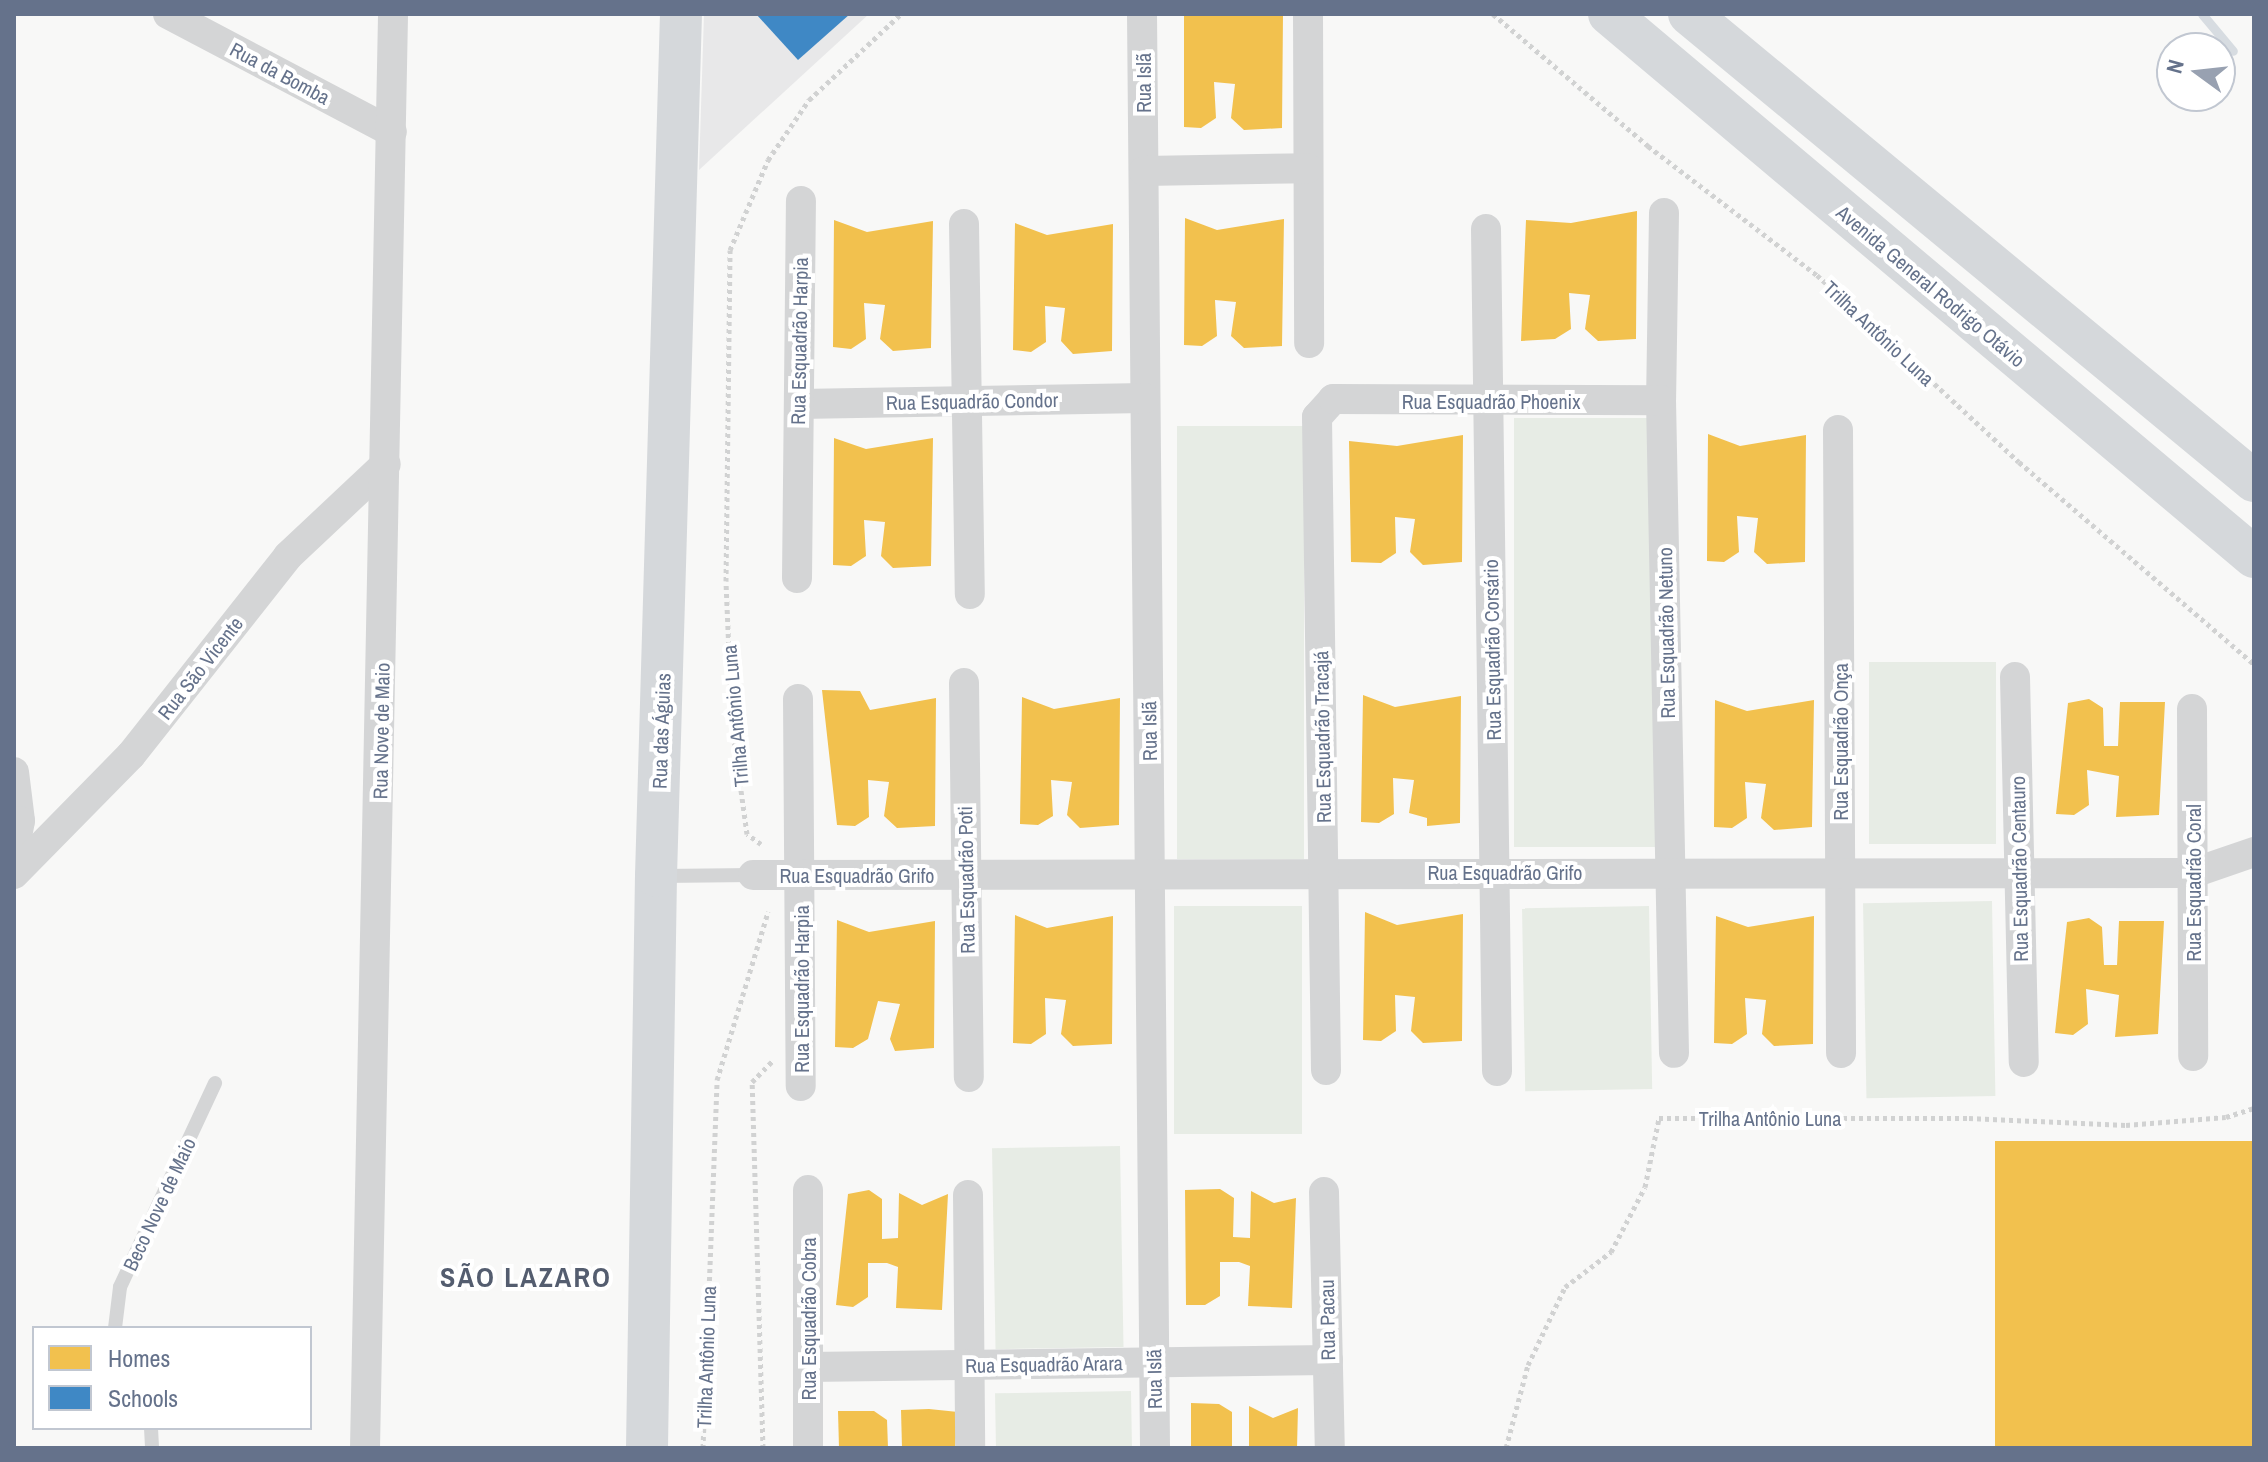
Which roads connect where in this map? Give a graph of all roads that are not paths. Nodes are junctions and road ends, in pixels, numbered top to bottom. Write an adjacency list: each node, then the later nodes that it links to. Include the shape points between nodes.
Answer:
1 (168, 14): 10 (street, Rua da Bomba)
2 (393, 14): 10 (street, Rua Nove de Maio)
3 (681, 14): 48 (street, Rua das Águias)
4 (1142, 14): 12 (street, Rua Islã)
5 (1308, 14): 11 (street)
6 (1609, 14): 9 (street, Avenida General Rodrigo Otávio)
7 (1689, 14): 8 (street)
8 (1762, 75): 9 (street); 26 (street)
9 (1727, 113): 27 (street, Avenida General Rodrigo Otávio)
10 (392, 132): 25 (street, Rua Nove de Maio)
11 (1308, 168): 12 (street); 17 (street)
12 (1144, 171): 18 (street, Rua Islã)
13 (801, 201): 22 (street, Rua Esquadrão Harpia)
14 (1664, 213): 19 (street, Rua Esquadrão Netuno)
15 (964, 224): 20 (street)
16 (1486, 229): 21 (street, Rua Esquadrão Corsário)
17 (1309, 343)
18 (1145, 398): 20 (street, Rua Esquadrão Condor); 45 (street, Rua Islã)
19 (1661, 400): 21 (street, Rua Esquadrão Phoenix); 40 (street, Rua Esquadrão Netuno)
20 (967, 401): 22 (street, Rua Esquadrão Condor); 29 (street)
21 (1489, 402): 23 (street, Rua Esquadrão Phoenix, via 1333,399); 39 (street, Rua Esquadrão Corsário)
22 (799, 404): 28 (street, Rua Esquadrão Harpia)
23 (1324, 406): 41 (street, Rua Esquadrão Tracajá, via 1317,417)
24 (1838, 430): 38 (street, Rua Esquadrão Onça)
25 (386, 464): 43 (street, Rua São Vicente, via 288,556 131,755); 66 (street, Rua Nove de Maio)
26 (2254, 481)
27 (2254, 557)
28 (797, 578)
29 (970, 594)
30 (2015, 677): 37 (street, Rua Esquadrão Centauro)
31 (964, 683): 44 (street, Rua Esquadrão Poti)
32 (798, 699): 47 (street, Rua Esquadrão Harpia)
33 (2192, 709): 42 (street, Rua Esquadrão Coral)
34 (14, 772): 35 (street, via 20,821)
35 (14, 852)
36 (2254, 852): 42 (street, Rua Esquadrão Grifo)
37 (2019, 870): 38 (street, Rua Esquadrão Grifo); 42 (street, Rua Esquadrão Grifo); 52 (street, Rua Esquadrão Centauro)
38 (1840, 871): 40 (street, Rua Esquadrão Grifo); 50 (street, Rua Esquadrão Onça)
39 (1495, 872): 40 (street, Rua Esquadrão Grifo); 41 (street, Rua Esquadrão Grifo); 54 (street, Rua Esquadrão Corsário)
40 (1672, 872): 49 (street, Rua Esquadrão Netuno)
41 (1324, 873): 45 (street, Rua Esquadrão Grifo); 53 (street, Rua Esquadrão Tracajá)
42 (2193, 873): 51 (street, Rua Esquadrão Coral)
43 (14, 874)
44 (966, 874): 45 (street, Rua Esquadrão Grifo); 47 (street, Rua Esquadrão Grifo); 55 (street, Rua Esquadrão Poti)
45 (1150, 874): 63 (street, Rua Islã)
46 (753, 875): 47 (street, Rua Esquadrão Grifo); 48 (lane)
47 (794, 875): 57 (street, Rua Esquadrão Harpia)
48 (656, 876): 67 (street, Rua das Águias)
49 (1674, 1053)
50 (1841, 1053)
51 (2193, 1056)
52 (2024, 1062)
53 (1326, 1070)
54 (1497, 1071)
55 (969, 1077)
56 (215, 1083): 61 (lane, Beco Nove de Maio, via 120,1287)
57 (801, 1086)
58 (808, 1190): 65 (street, Rua Esquadrão Cobra)
59 (1324, 1192): 62 (street, Rua Pacau)
60 (968, 1195): 64 (street)
61 (115, 1326)
62 (1328, 1360): 63 (street, Rua Esquadrão Arara); 71 (street, Rua Pacau)
63 (1154, 1362): 64 (street, Rua Esquadrão Arara); 70 (street, Rua Islã)
64 (969, 1365): 65 (street, Rua Esquadrão Arara); 69 (street)
65 (808, 1367): 68 (street, Rua Esquadrão Cobra)
66 (365, 1448)
67 (647, 1448)
68 (808, 1448)
69 (970, 1448)
70 (1155, 1448)
71 (1330, 1448)

